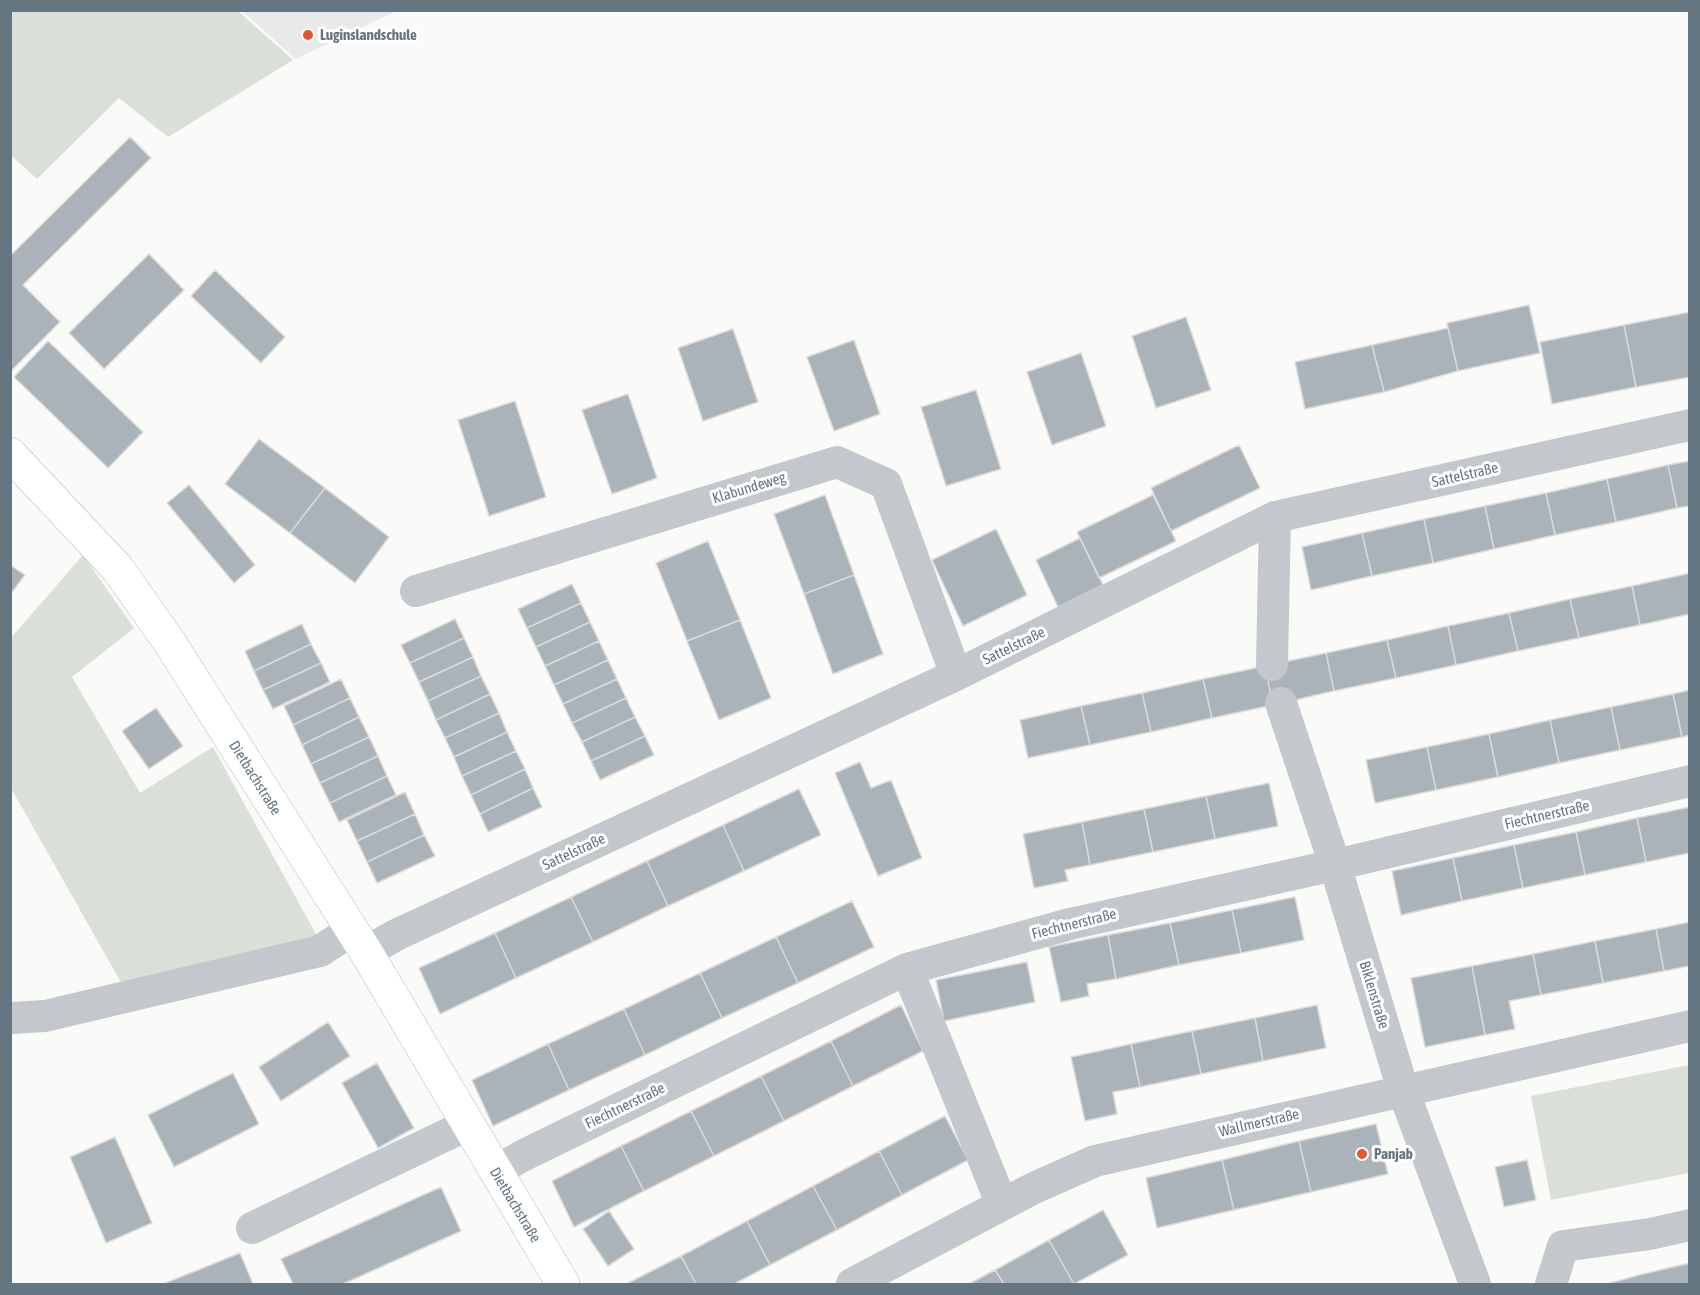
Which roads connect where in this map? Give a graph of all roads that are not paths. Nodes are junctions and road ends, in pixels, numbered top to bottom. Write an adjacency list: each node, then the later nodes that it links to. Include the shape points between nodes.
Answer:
1 (1689, 425): 3 (street, Sattelstraße)
2 (10, 454): 10 (main road, Dietbachstraße, via 118,569 170,643)
3 (1275, 517): 5 (street); 6 (street, Sattelstraße)
4 (416, 591): 6 (street, Klabundeweg, via 837,462 886,484)
5 (1272, 665)
6 (956, 675): 10 (street, Sattelstraße, via 396,935)
7 (1281, 703): 9 (street, Biklenstraße)
8 (1689, 781): 9 (street, Fiechtnerstraße)
9 (1335, 865): 11 (street, Fiechtnerstraße, via 1070,924); 14 (street, Biklenstraße)
10 (359, 941): 12 (street, Sattelstraße, via 45,1016); 15 (main road, Dietbachstraße)
11 (907, 969): 16 (street, Fiechtnerstraße); 17 (street)
12 (10, 1018)
13 (1689, 1026): 14 (street, Wallmerstraße)
14 (1403, 1090): 17 (street, Wallmerstraße, via 1095,1161); 24 (street, Biklenstraße)
15 (467, 1125): 16 (main road, Dietbachstraße); 19 (street)
16 (495, 1172): 22 (main road, Dietbachstraße)
17 (1002, 1205): 23 (street, Wallmerstraße)
18 (1689, 1225): 20 (street)
19 (252, 1228)
20 (1650, 1234): 21 (street, via 1656,1253); 25 (street, via 1563,1246)
21 (1689, 1247)
22 (559, 1283)
23 (852, 1284)
24 (1475, 1284)
25 (1551, 1284)

